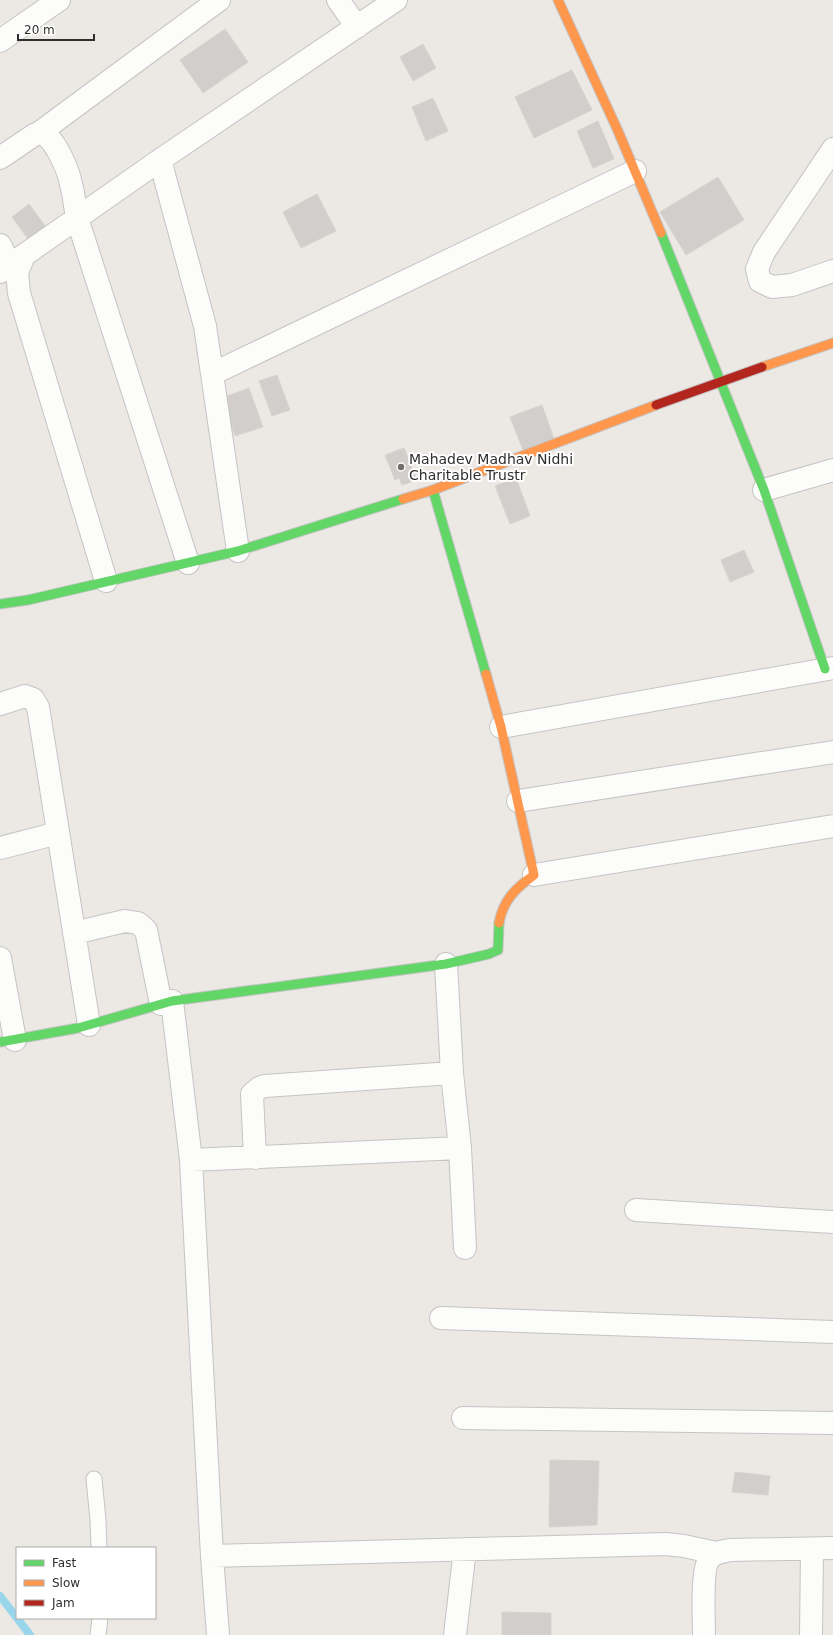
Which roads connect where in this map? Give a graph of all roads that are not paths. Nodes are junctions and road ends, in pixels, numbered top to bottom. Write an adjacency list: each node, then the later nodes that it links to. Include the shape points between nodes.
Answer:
1 (59, 0): 7 (street)
2 (219, 0): 8 (street)
3 (338, 0): 6 (street)
4 (396, 0): 6 (street)
5 (558, 0): 12 (street)
6 (357, 27): 11 (street)
7 (0, 41)
8 (39, 133): 10 (street); 13 (street, via 49,138 68,171)
9 (831, 156): 16 (street, via 764,252 757,269 760,281 772,287 792,285)
10 (0, 158)
11 (160, 160): 13 (street); 18 (street, via 205,326)
12 (635, 171): 18 (street); 19 (street)
13 (77, 218): 15 (street); 24 (street)
14 (0, 245): 15 (street)
15 (12, 264): 25 (street, via 17,272 19,293)
16 (833, 271)
17 (833, 343): 19 (street)
18 (212, 374): 23 (street)
19 (720, 381): 21 (street); 22 (street)
20 (833, 470): 22 (street)
21 (433, 490): 23 (street); 29 (street)
22 (764, 490): 27 (street)
23 (238, 551): 24 (street)
24 (188, 563): 25 (street)
25 (106, 581): 26 (street, via 28,600)
26 (0, 604)
27 (829, 668): 29 (street)
28 (0, 704): 33 (street, via 25,696 33,699 38,707)
29 (501, 727): 31 (street)
30 (833, 752): 31 (street)
31 (518, 801): 35 (street)
32 (833, 826): 35 (street)
33 (58, 832): 34 (street); 36 (street)
34 (0, 848)
35 (534, 875): 38 (street, via 518,886 505,901 498,931 498,950)
36 (74, 933): 39 (street, via 125,921 138,923 146,930); 40 (street)
37 (0, 958): 41 (street)
38 (446, 964): 39 (street); 42 (street)
39 (166, 1003): 40 (street); 45 (street)
40 (89, 1025): 41 (street)
41 (7, 1041)
42 (452, 1073): 43 (street); 44 (street, via 259,1088 252,1094)
43 (460, 1148): 44 (street); 48 (street)
44 (255, 1158): 45 (street)
45 (191, 1160): 58 (street)
46 (636, 1210): 47 (street)
47 (833, 1222)
48 (465, 1248)
49 (441, 1318): 50 (street)
50 (833, 1332)
51 (464, 1418): 52 (street)
52 (833, 1423)
53 (94, 1479): 54 (lane)
54 (99, 1547)
55 (465, 1549): 57 (street, via 666,1544); 58 (street); 62 (street)
56 (823, 1549): 57 (street, via 730,1550); 64 (street)
57 (716, 1553): 63 (street, via 709,1559 705,1570)
58 (212, 1556): 61 (street)
59 (100, 1619): 60 (lane)
60 (98, 1635)
61 (218, 1635)
62 (455, 1635)
63 (704, 1635)
64 (811, 1635)

